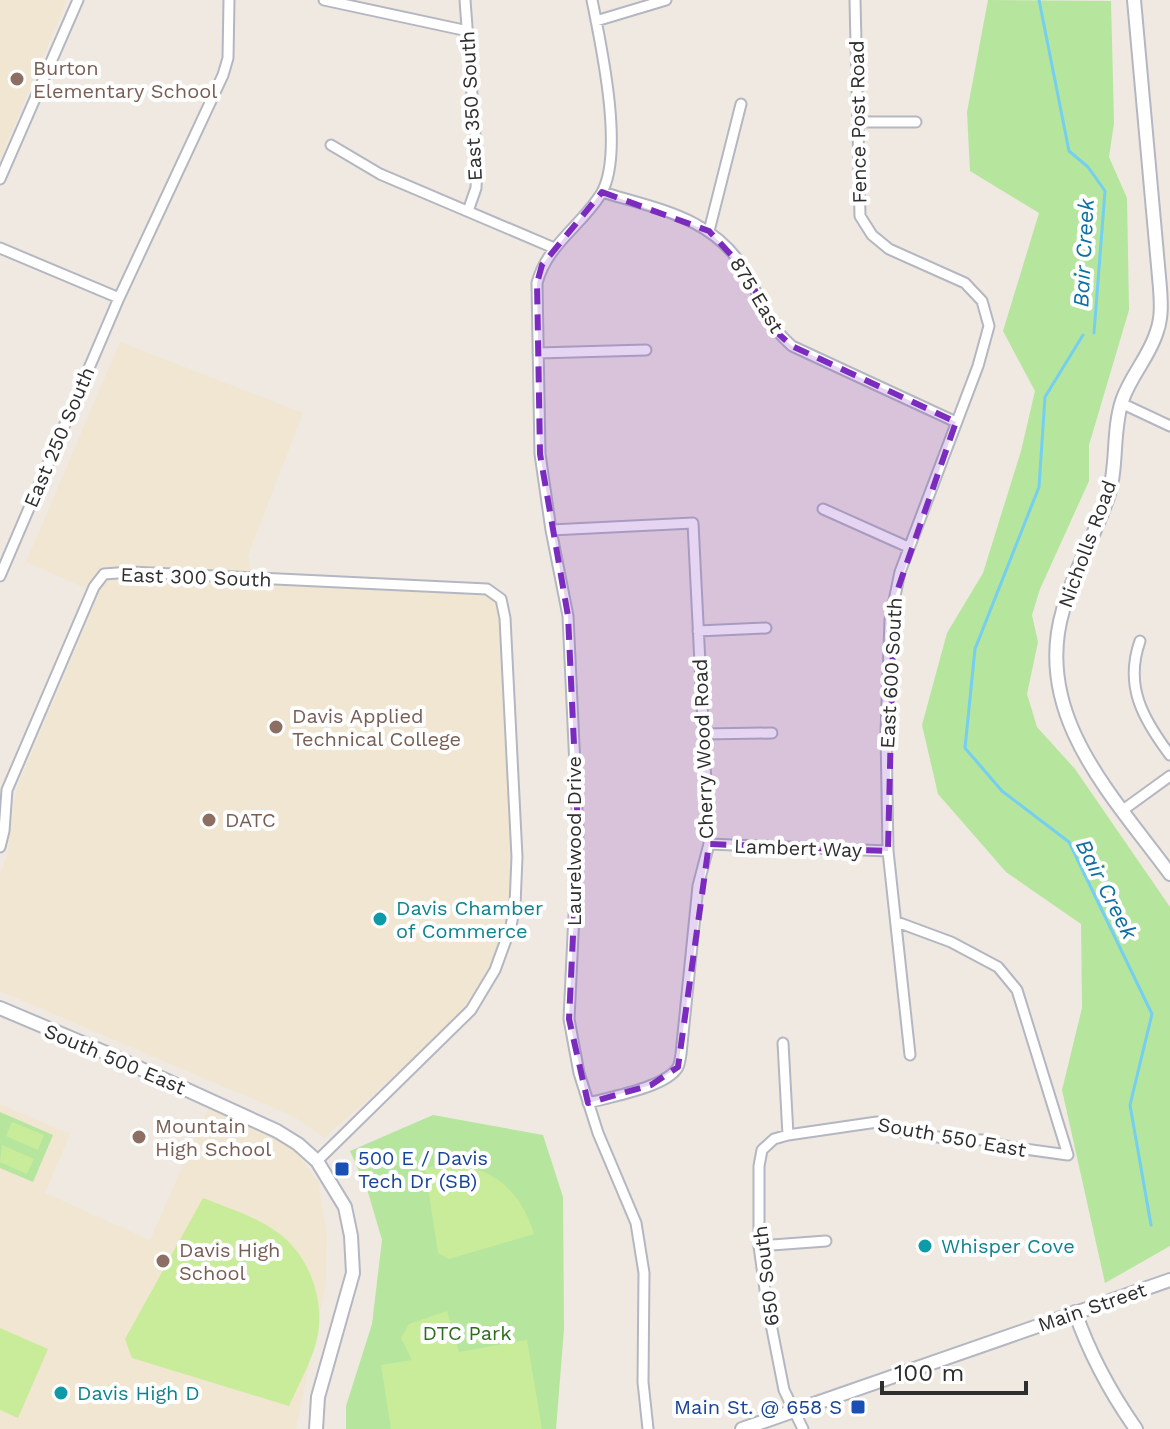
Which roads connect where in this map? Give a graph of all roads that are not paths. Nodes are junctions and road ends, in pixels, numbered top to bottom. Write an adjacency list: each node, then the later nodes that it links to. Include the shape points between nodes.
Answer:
1 (78, 0): 16 (street)
2 (229, 0): 22 (street, East 250 South, via 223,75)
3 (324, 0): 9 (street)
4 (465, 0): 11 (street, East 350 South)
5 (592, 0): 10 (street)
6 (666, 0): 10 (street)
7 (855, 0): 13 (street, Fence Post Road)
8 (1134, 0): 26 (street, Nicholls Road, via 1161,311 1154,340)
9 (336, 1): 11 (street)
10 (596, 21): 17 (street, via 605,64 611,164)
11 (468, 31): 18 (street, East 350 South, via 477,162)
12 (741, 104): 19 (street)
13 (858, 122): 14 (street); 25 (street, Fence Post Road, via 860,216 889,249 965,283 982,301 989,326)
14 (916, 122)
15 (331, 145): 18 (street, via 380,174)
16 (0, 179)
17 (602, 192): 19 (street, 875 East, via 666,210); 21 (street, Laurelwood Drive)
18 (468, 211): 21 (street)
19 (709, 231): 27 (street, 875 East, via 746,271 773,329 792,346)
20 (0, 248): 22 (street)
21 (554, 248): 24 (street, Laurelwood Drive, via 537,283)
22 (119, 298): 32 (street, East 250 South)
23 (646, 350): 24 (street)
24 (538, 353): 30 (street, Laurelwood Drive, via 540,454)
25 (978, 366): 27 (street, East 600 South)
26 (1121, 403): 28 (street); 40 (street, Nicholls Road, via 1111,486 1063,610 1056,655 1068,723)
27 (956, 422): 31 (street, East 600 South)
28 (1170, 426)
29 (823, 509): 31 (street)
30 (551, 530): 34 (street, Cherry Wood Road, via 693,523); 49 (street, Laurelwood Drive, via 568,616 578,831 569,1019)
31 (908, 547): 43 (street, East 600 South, via 890,620)
32 (0, 576)
33 (766, 628): 34 (street)
34 (698, 631): 37 (street, Cherry Wood Road)
35 (1140, 641): 38 (street, via 1134,661 1135,695 1143,717)
36 (772, 733): 37 (street)
37 (703, 734): 41 (street, Cherry Wood Road)
38 (1170, 755)
39 (1170, 776): 40 (street)
40 (1123, 810): 44 (street, Nicholls Road)
41 (709, 844): 43 (street, Lambert Way); 49 (street, Cherry Wood Road, via 698,886 678,1067 651,1085)
42 (0, 847): 51 (street, East 300 South, via 7,790 104,574 487,589 501,599 517,857 511,926 495,970 471,1010)
43 (888, 851): 45 (street, East 600 South)
44 (1170, 874)
45 (897, 922): 48 (street, East 600 South); 50 (street, South 550 East, via 998,967 1017,990 1068,1155 902,1132 877,1122)
46 (0, 1008): 51 (street, South 500 East, via 277,1131)
47 (783, 1043): 50 (street)
48 (910, 1055)
49 (588, 1103): 58 (street, Laurelwood Drive, via 636,1223 644,1273)
50 (788, 1135): 53 (street, 650 South, via 762,1150)
51 (317, 1161): 57 (street, South 500 East, via 345,1207 353,1273 318,1397)
52 (826, 1241): 53 (street)
53 (759, 1246): 56 (street, 650 South, via 784,1390)
54 (1170, 1280): 55 (street, Main Street)
55 (1075, 1312): 56 (street, Main Street); 61 (street, via 1111,1392)
56 (794, 1412): 59 (street, Main Street); 60 (street, 650 South)
57 (316, 1429)
58 (648, 1429)
59 (742, 1429)
60 (803, 1429)
61 (1136, 1429)

